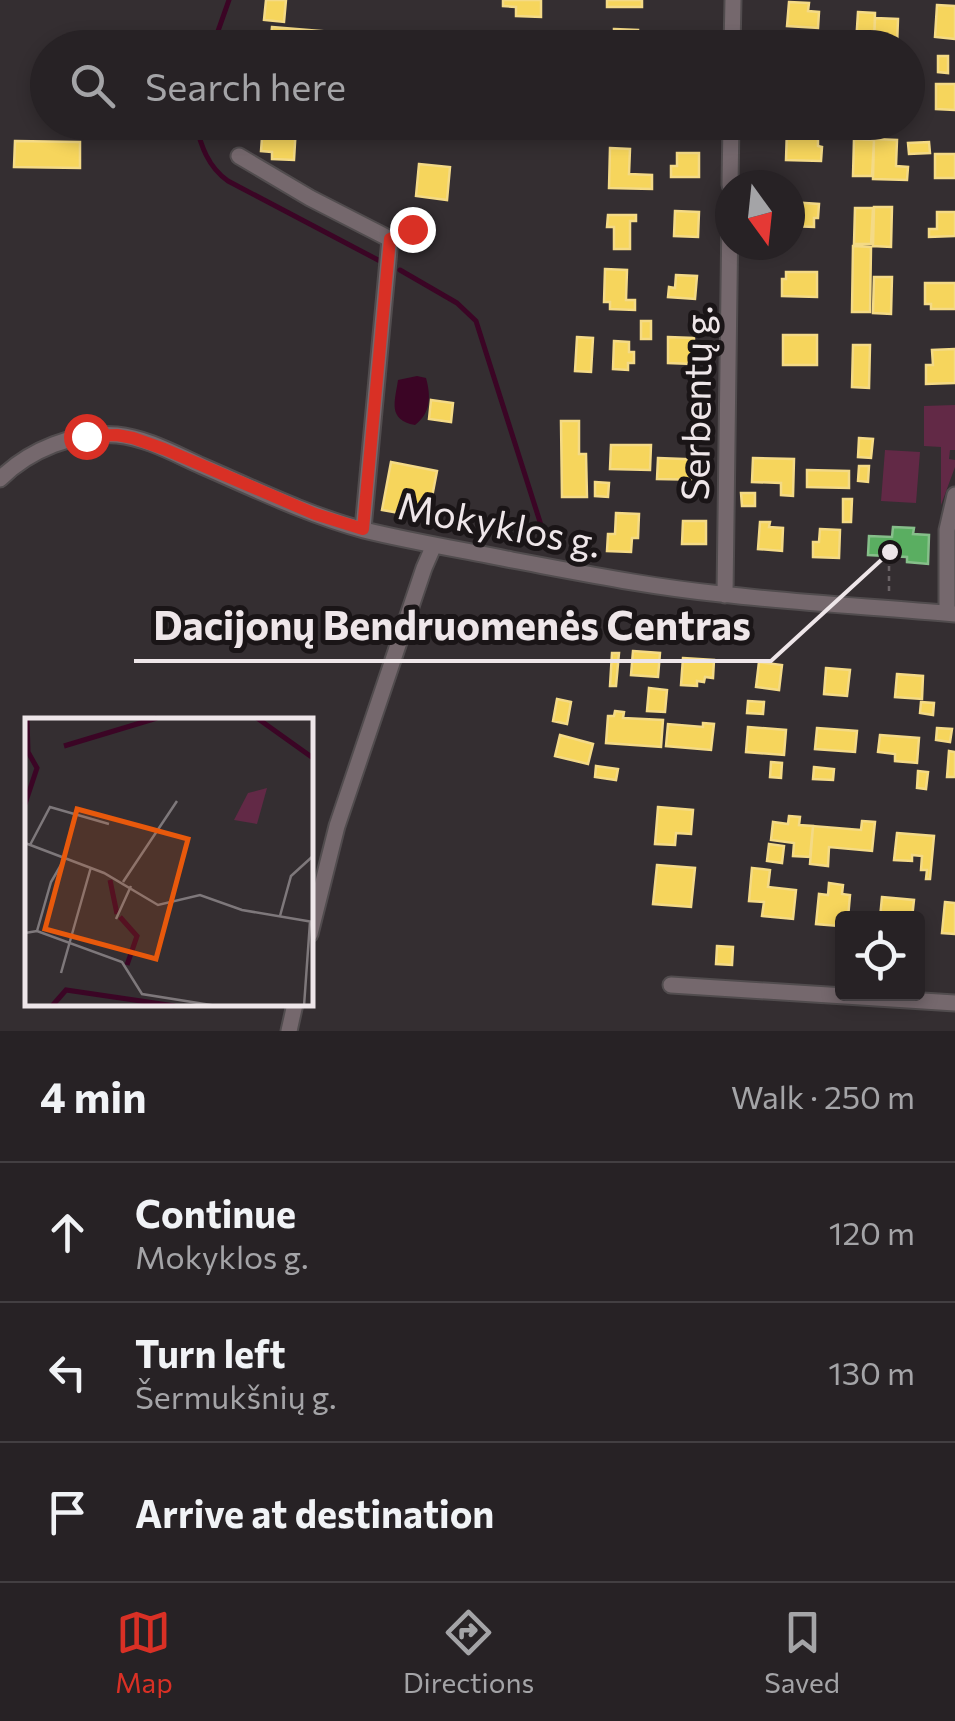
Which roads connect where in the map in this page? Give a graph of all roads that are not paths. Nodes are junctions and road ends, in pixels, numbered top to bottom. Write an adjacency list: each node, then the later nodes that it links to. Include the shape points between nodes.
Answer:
1 (732, 0): 2 (street)
2 (732, 30)
3 (731, 140): 5 (street)
4 (239, 156): 7 (street)
5 (730, 170)
6 (412, 229): 7 (street)
7 (390, 239): 11 (street)
8 (729, 260): 13 (street, Serbentų g.)
9 (0, 479): 11 (street, Mokyklos g., via 44,449 117,435)
10 (955, 494): 14 (street, via 947,530)
11 (363, 529): 12 (street, Mokyklos g.)
12 (434, 545): 13 (street, Mokyklos g.); 15 (street, via 338,826)
13 (725, 595): 14 (street, Mokyklos g.)
14 (951, 614)
15 (312, 925)
16 (671, 984): 17 (street)
17 (955, 1003)
18 (294, 1006): 19 (street)
19 (288, 1031)

